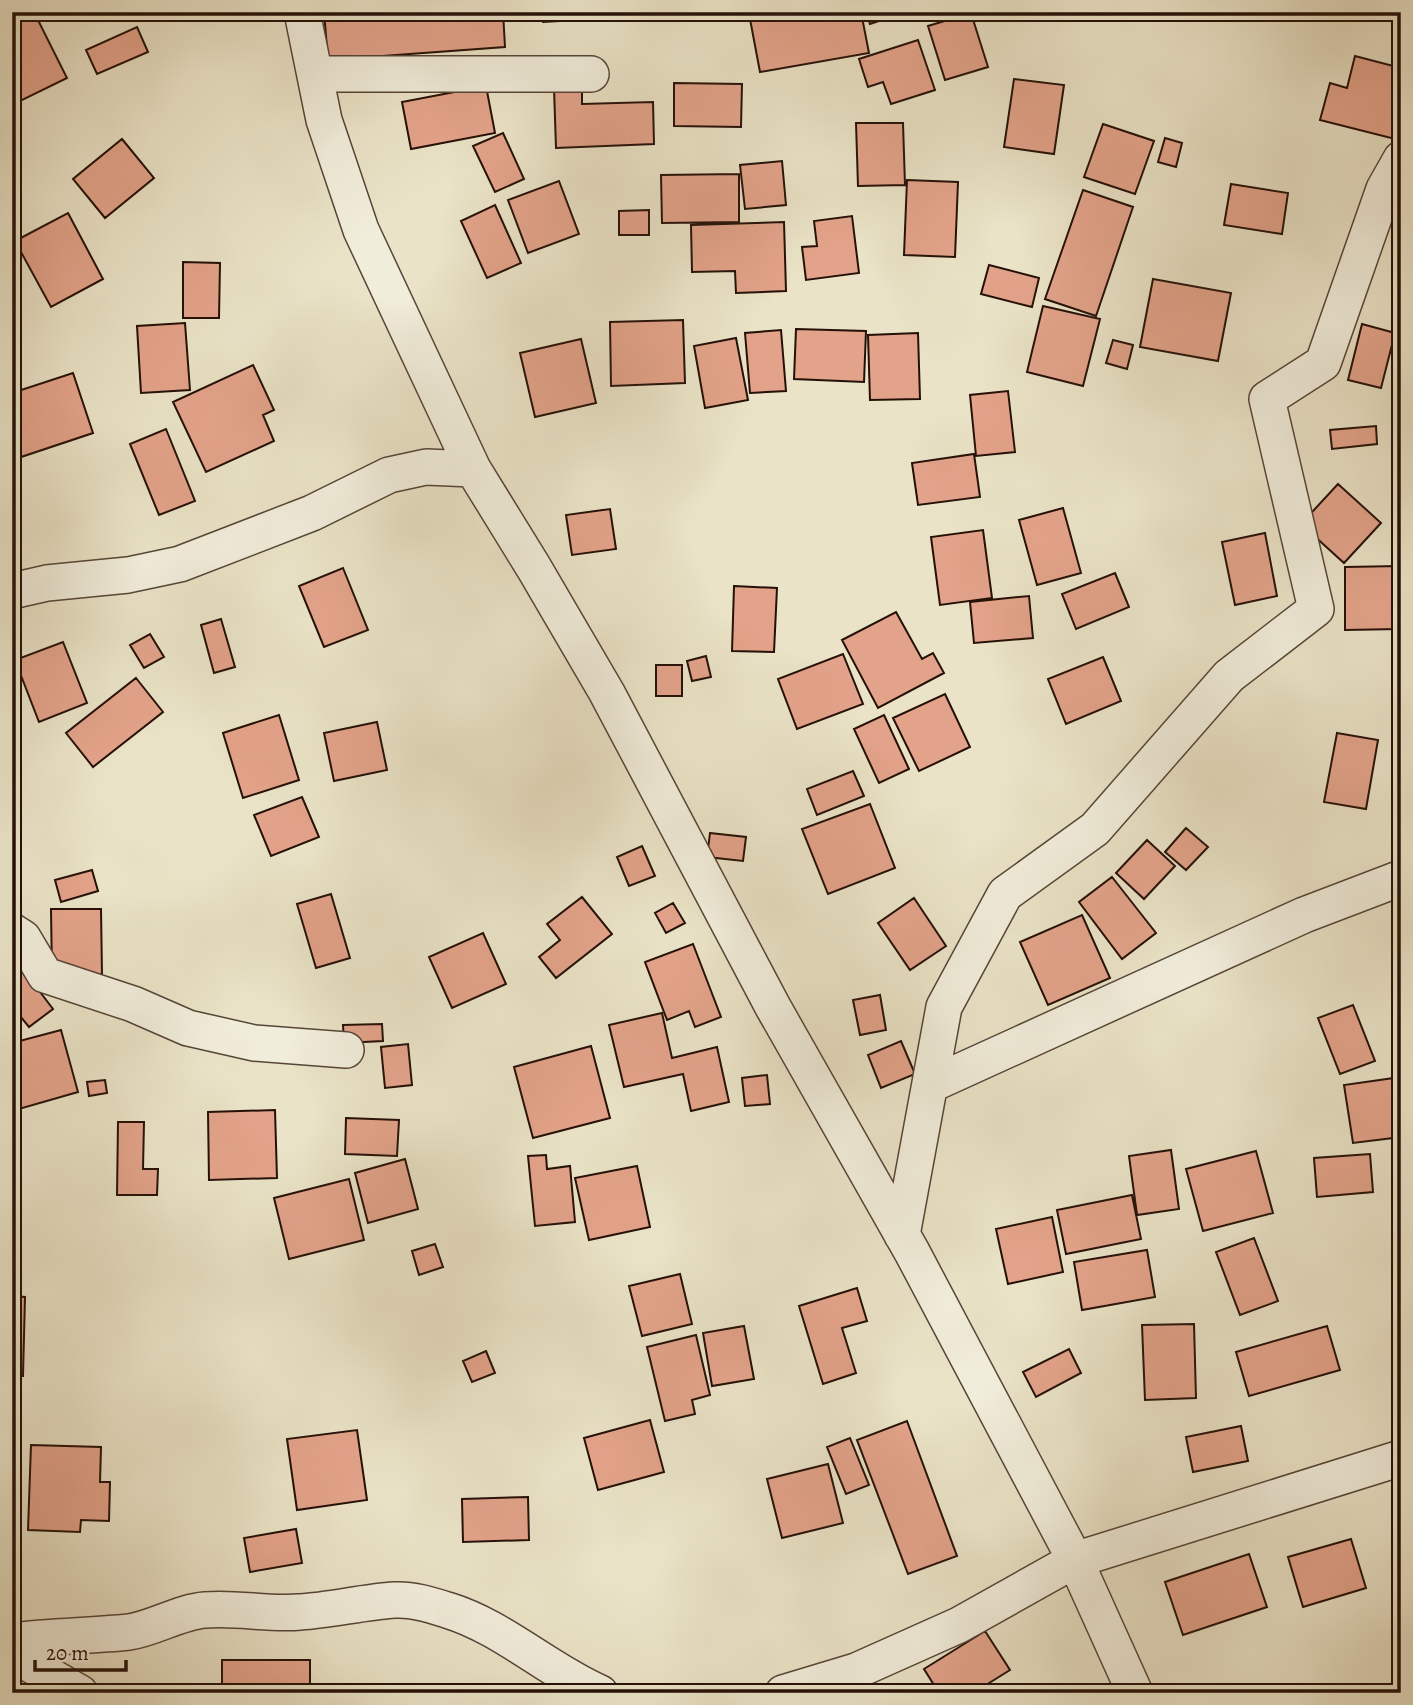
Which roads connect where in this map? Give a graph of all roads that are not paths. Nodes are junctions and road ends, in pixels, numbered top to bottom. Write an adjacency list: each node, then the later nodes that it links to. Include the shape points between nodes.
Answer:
1 (302, 12): 2 (street)
2 (315, 74): 3 (street); 5 (street, via 324,120 361,230)
3 (590, 74)
4 (1401, 159): 10 (street, via 1384,189 1323,363 1267,399 1316,609 1228,676 1095,830 1005,894 944,1007)
5 (473, 469): 6 (street, via 426,467 389,475 312,513 180,564); 11 (street, via 607,693 773,1007)
6 (12, 591)
7 (1401, 878): 10 (street, via 1304,915)
8 (12, 931): 9 (street, via 23,939 45,975 188,1028 254,1043)
9 (346, 1050)
10 (930, 1085): 11 (street)
11 (902, 1235): 13 (street)
12 (1401, 1458): 13 (street)
13 (1075, 1560): 18 (street, via 959,1625 856,1671); 19 (street)
14 (12, 1641): 17 (street, via 130,1632 202,1610 298,1613 397,1600 440,1608 485,1625)
15 (12, 1654): 16 (street)
16 (80, 1693)
17 (600, 1693)
18 (783, 1693)
19 (1135, 1693)

